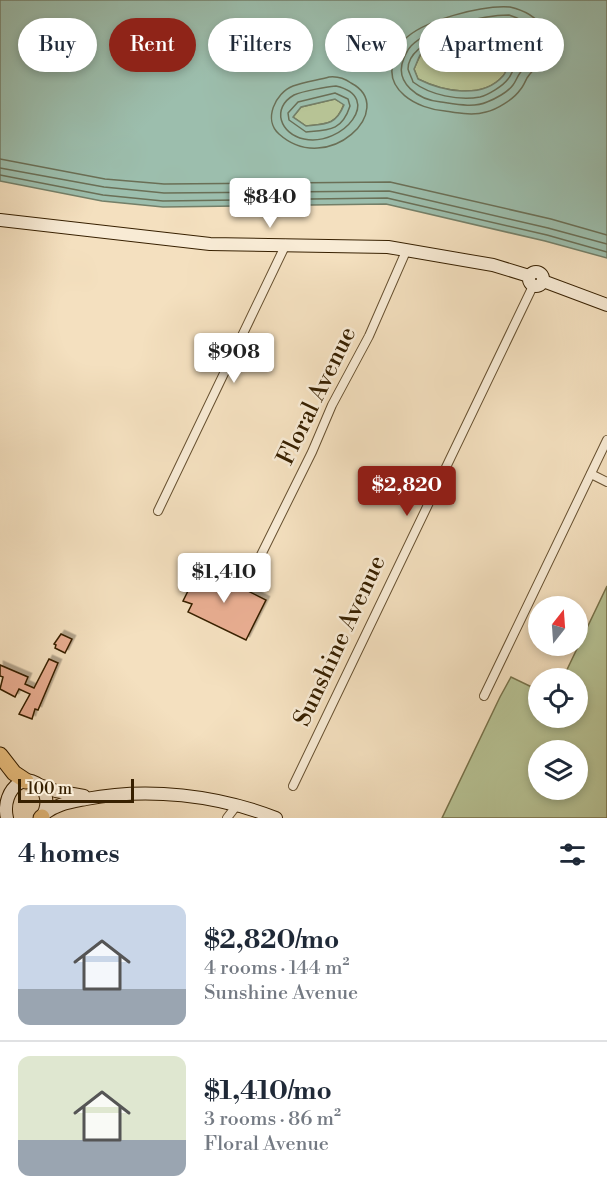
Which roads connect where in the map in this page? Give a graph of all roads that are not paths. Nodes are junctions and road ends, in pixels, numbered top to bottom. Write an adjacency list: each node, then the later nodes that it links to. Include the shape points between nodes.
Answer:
1 (0, 220): 2 (street, via 179,242)
2 (286, 244): 3 (street); 9 (street)
3 (407, 249): 4 (street, via 503,268); 10 (street, Floral Avenue)
4 (535, 281): 5 (street); 14 (street, Sunshine Avenue)
5 (607, 305)
6 (607, 440): 7 (street)
7 (591, 474): 8 (street); 11 (street)
8 (607, 482)
9 (158, 511)
10 (260, 559)
11 (484, 696)
12 (0, 755): 13 (highway, via 14,773)
13 (30, 782): 15 (street); 17 (street, via 46,796); 18 (street, via 14,783 4,792 1,805)
14 (293, 786)
15 (97, 797): 16 (street, via 160,794); 17 (street, via 58,806)
16 (237, 805): 19 (street); 20 (street)
17 (42, 817)
18 (7, 818)
19 (227, 818)
20 (276, 818)

